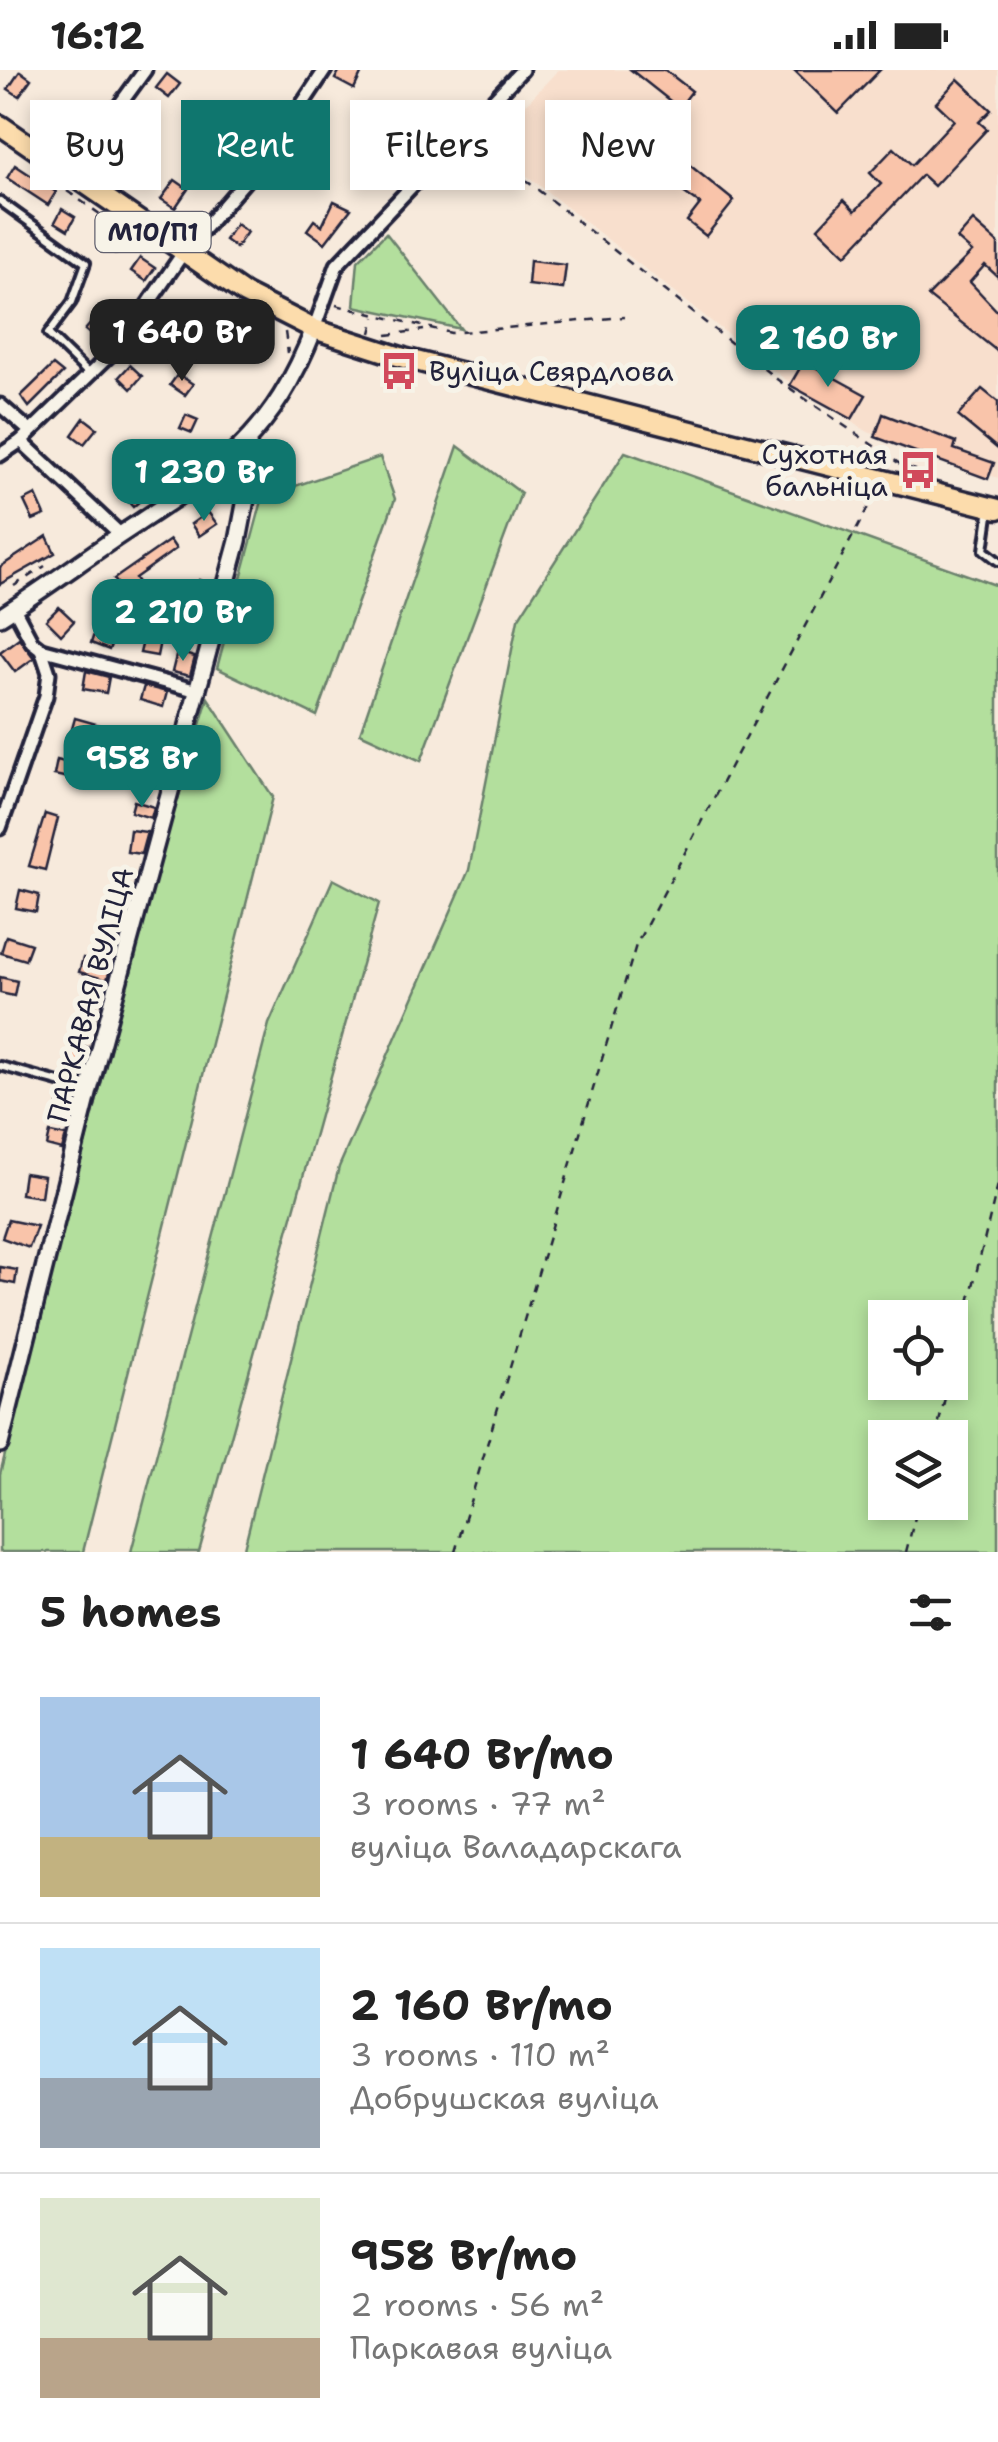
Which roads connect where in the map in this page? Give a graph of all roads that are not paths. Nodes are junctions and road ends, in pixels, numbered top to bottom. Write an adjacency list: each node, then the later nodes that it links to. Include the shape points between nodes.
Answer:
1 (145, 70): 4 (street)
2 (325, 70): 9 (street, via 271,151)
3 (522, 70): 10 (street, via 354,244 337,266)
4 (123, 100)
5 (0, 125): 6 (main road, М10/П1)
6 (30, 146)
7 (93, 190): 9 (main road, М10/П1)
8 (0, 201): 11 (lane, via 86,262 72,302 48,334)
9 (183, 253): 10 (main road, М10/П1); 11 (street, via 120,345)
10 (314, 329): 14 (street); 16 (main road, М10/П1, via 404,358)
11 (89, 374): 13 (street)
12 (0, 405): 13 (street)
13 (26, 436): 15 (street); 17 (street)
14 (248, 443): 17 (street, via 195,489); 21 (street, ПАРКАВАЯ ВУЛІЦА, via 251,473 238,540)
15 (0, 455)
16 (994, 508): 18 (lane, via 984,550)
17 (122, 534): 19 (street)
18 (998, 561)
19 (7, 612): 20 (street)
20 (41, 649): 21 (street); 22 (street, via 49,674 46,696)
21 (198, 692): 24 (street, ПАРКАВАЯ ВУЛІЦА)
22 (0, 828)
23 (0, 1066): 24 (lane)
24 (90, 1090): 25 (street, ПАРКАВАЯ ВУЛІЦА)
25 (0, 1444)

